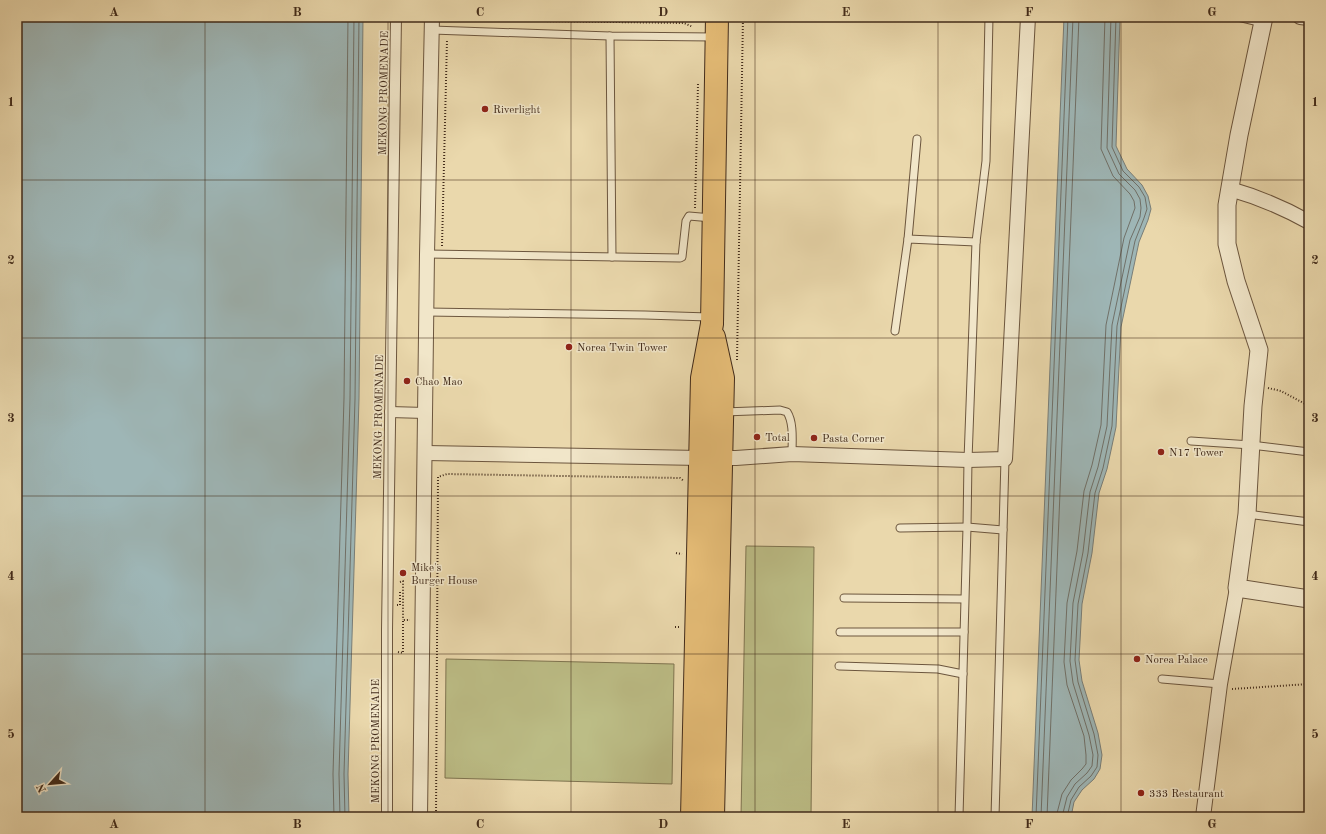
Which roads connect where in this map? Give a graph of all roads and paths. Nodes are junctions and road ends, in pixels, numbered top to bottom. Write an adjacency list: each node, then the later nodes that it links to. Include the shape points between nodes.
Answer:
1 (396, 17): 30 (street, MEKONG PROMENADE)
2 (630, 17): 10 (path)
3 (989, 17): 21 (lane, via 986,160)
4 (1028, 17): 39 (street)
5 (1238, 17): 9 (lane)
6 (1300, 17): 8 (street)
7 (465, 18): 10 (path); 13 (path, via 448,24)
8 (1309, 18)
9 (1263, 20): 17 (street)
10 (630, 22): 12 (path, via 684,23 699,29)
11 (432, 24): 13 (lane); 22 (street)
12 (711, 30): 14 (lane); 18 (main road)
13 (447, 31): 14 (lane); 23 (path)
14 (610, 36): 24 (lane)
15 (698, 84): 18 (path)
16 (917, 139): 20 (lane)
17 (1230, 189): 19 (street, via 1254,196); 28 (street, via 1227,205 1227,244 1236,281 1259,350)
18 (704, 218): 24 (lane, via 689,216 686,221 680,258); 26 (main road)
19 (1309, 222)
20 (908, 239): 21 (lane); 27 (lane)
21 (976, 242): 40 (lane)
22 (427, 254): 23 (lane); 25 (street)
23 (442, 255): 24 (lane)
24 (612, 257)
25 (427, 312): 26 (lane, via 645,315); 31 (street)
26 (712, 321): 32 (main road, via 723,378); 38 (main road, via 702,378)
27 (895, 331)
28 (1256, 384): 29 (path, via 1281,392); 34 (street)
29 (1309, 406)
30 (390, 412): 31 (street); 51 (street, MEKONG PROMENADE)
31 (425, 412): 35 (street)
32 (722, 412): 37 (lane, via 788,412 791,421); 38 (main road)
33 (1191, 441): 34 (lane)
34 (1251, 445): 36 (lane); 42 (street)
35 (426, 452): 38 (street); 63 (street)
36 (1309, 452)
37 (792, 454): 38 (street); 40 (street)
38 (710, 458): 65 (main road); 66 (main road)
39 (1005, 459): 40 (street); 46 (lane)
40 (968, 460): 44 (lane)
41 (680, 478): 64 (path, via 447,474 438,477)
42 (1247, 514): 43 (lane); 47 (street)
43 (1309, 522)
44 (967, 527): 45 (lane); 46 (lane); 49 (lane)
45 (900, 528)
46 (1003, 530): 68 (lane)
47 (1237, 588): 50 (street); 61 (street)
48 (844, 598): 49 (lane)
49 (964, 599): 55 (lane)
50 (1309, 599)
51 (387, 605): 52 (path, via 400,605 400,581 403,581); 62 (street, MEKONG PROMENADE)
52 (403, 620): 53 (path); 56 (path, via 403,653 398,653)
53 (410, 620)
54 (840, 632): 55 (lane)
55 (964, 632): 58 (lane)
56 (398, 646)
57 (839, 666): 58 (lane, via 938,669)
58 (963, 674): 67 (lane)
59 (1162, 679): 61 (lane)
60 (1309, 684): 61 (path)
61 (1220, 687): 69 (street)
62 (387, 817)
63 (420, 817)
64 (436, 817)
65 (692, 817)
66 (713, 817)
67 (958, 817)
68 (995, 817)
69 (1203, 817)

